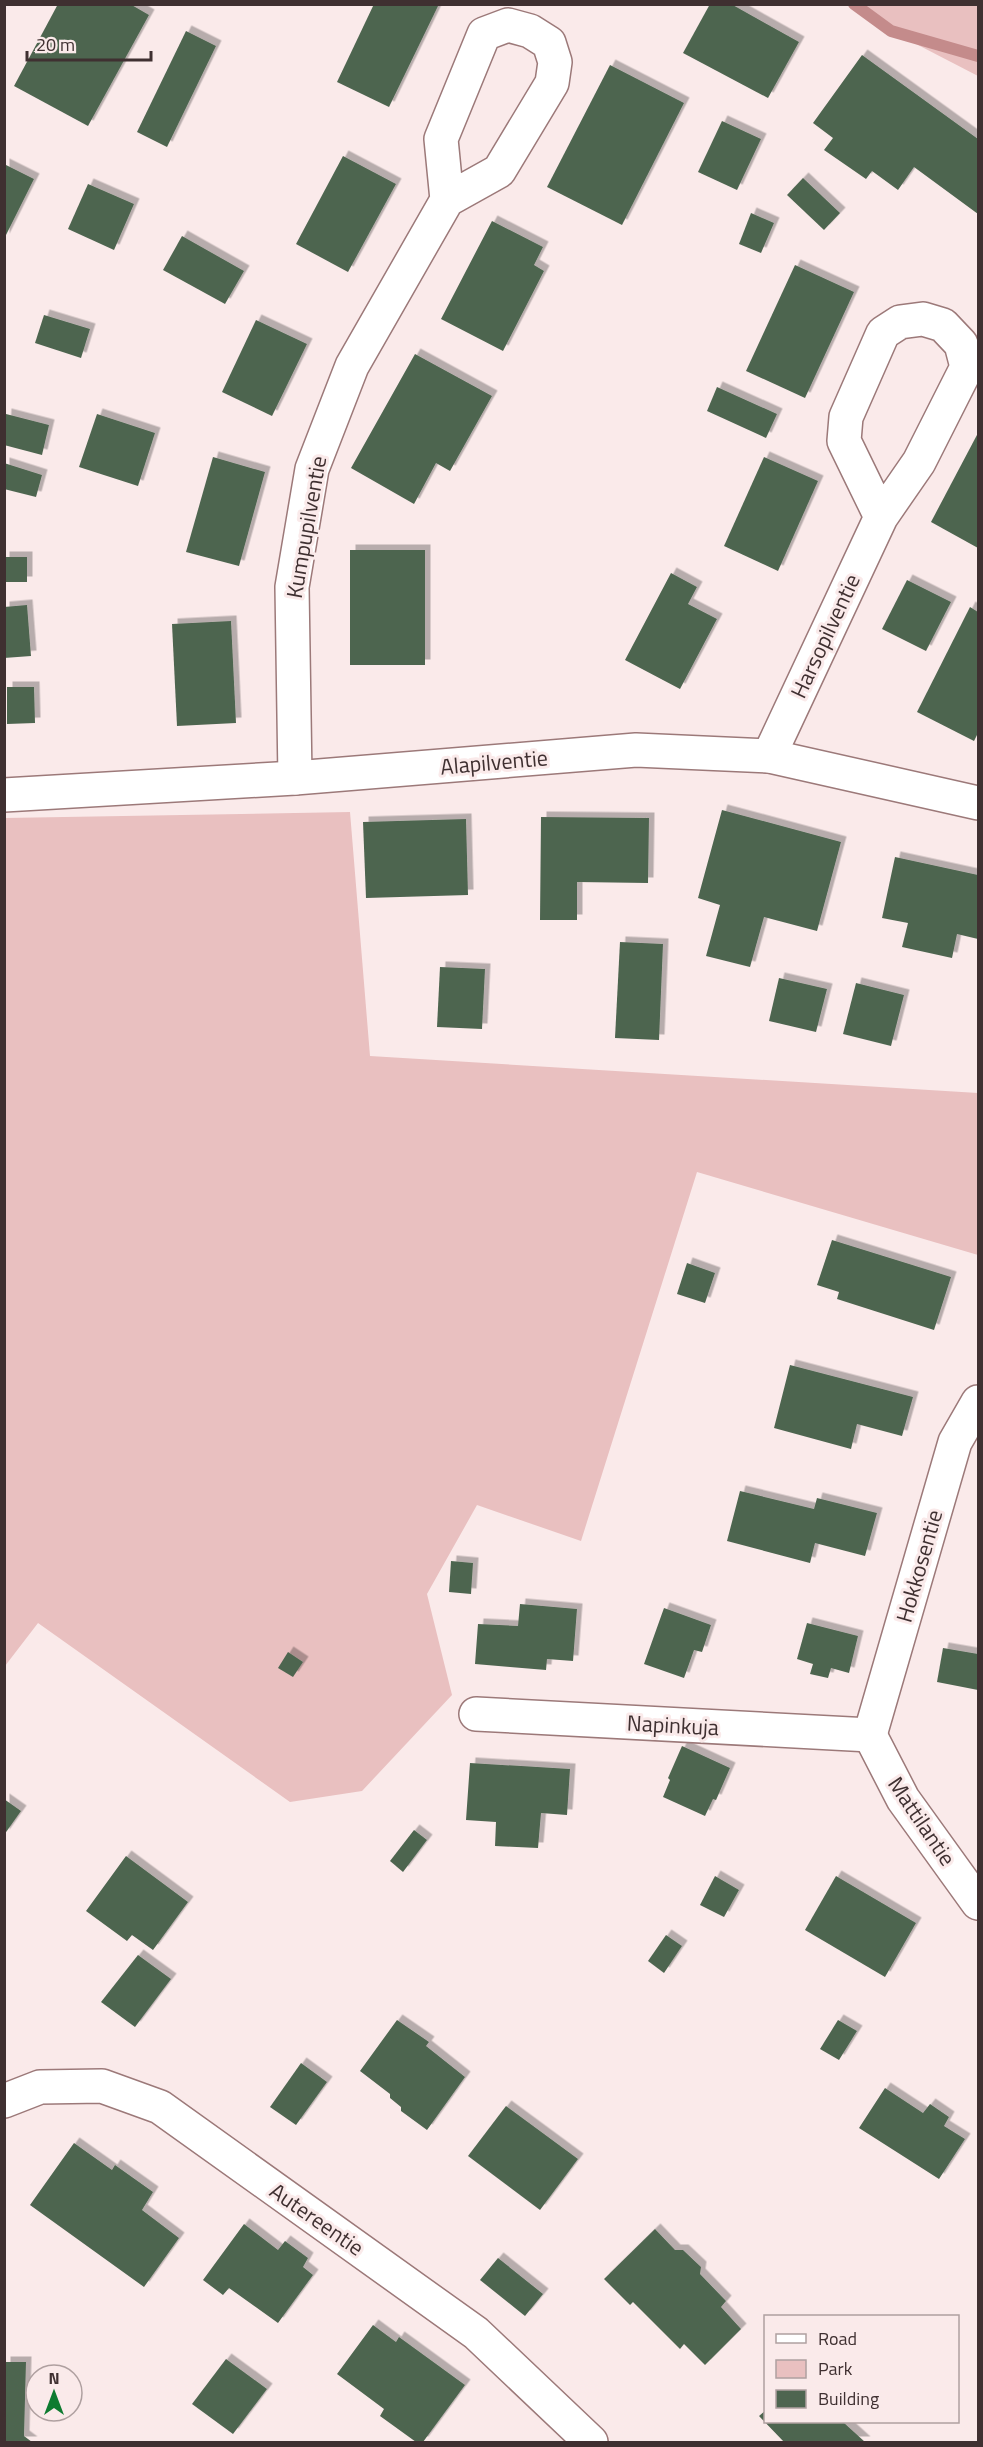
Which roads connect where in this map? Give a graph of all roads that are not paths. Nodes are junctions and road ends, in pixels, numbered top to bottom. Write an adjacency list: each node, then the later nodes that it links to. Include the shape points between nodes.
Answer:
1 (447, 200): 1 (street, via 500,171 552,83 555,62 549,42 530,31 508,25 484,34 441,139); 4 (street, Kumpupilventie, via 352,366 312,469 292,587)
2 (881, 517): 2 (street, Harsopilventie, via 919,462 967,367 961,344 943,325 923,319 900,322 883,333 846,417 844,441); 3 (street, Harsopilventie)
3 (769, 756): 4 (street, Alapilventie, via 636,750); 6 (street, Alapilventie)
4 (295, 778): 5 (street, Alapilventie)
5 (4, 795)
6 (978, 803)
7 (978, 1402): 9 (street, Hokkosentie, via 956,1442)
8 (476, 1714): 9 (street, Napinkuja)
9 (870, 1735): 10 (street, Mattilantie, via 903,1799)
10 (978, 1903)
11 (4, 2101): 12 (street, Autereentie, via 39,2087 102,2086 160,2107 476,2333)
12 (591, 2442)

